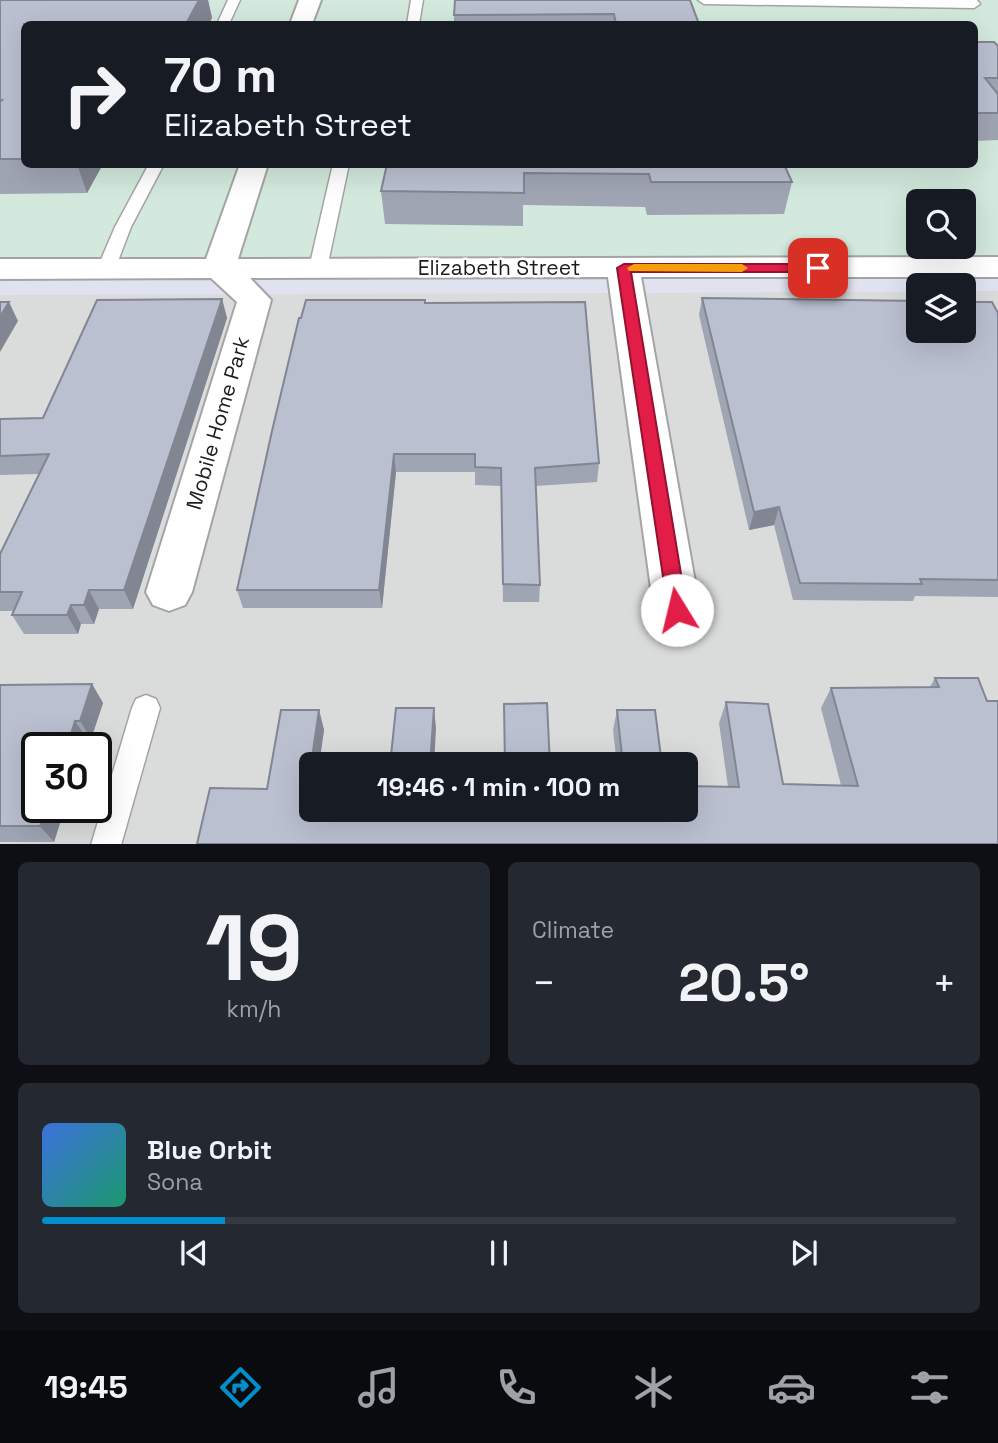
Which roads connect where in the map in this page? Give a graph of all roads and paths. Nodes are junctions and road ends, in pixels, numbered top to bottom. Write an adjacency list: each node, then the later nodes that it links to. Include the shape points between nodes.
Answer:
1 (233, 0): 7 (lane)
2 (310, 0): 8 (street)
3 (416, 0): 9 (lane)
4 (704, 0): 6 (lane)
5 (971, 0): 6 (lane, via 974,4)
6 (768, 1)
7 (224, 21)
8 (302, 21)
9 (413, 21)
10 (155, 168): 17 (lane)
11 (253, 168): 13 (street)
12 (340, 168): 14 (lane)
13 (219, 268): 14 (street, Elizabeth Street); 17 (street, Elizabeth Street); 19 (street, Mobile Home Park, via 254,300)
14 (318, 268): 15 (street, Elizabeth Street)
15 (624, 268): 18 (street, Elizabeth Street); 20 (street)
16 (0, 269): 17 (street, Elizabeth Street)
17 (106, 269)
18 (993, 275)
19 (169, 592)
20 (677, 610)
21 (146, 708): 22 (lane)
22 (106, 844)

